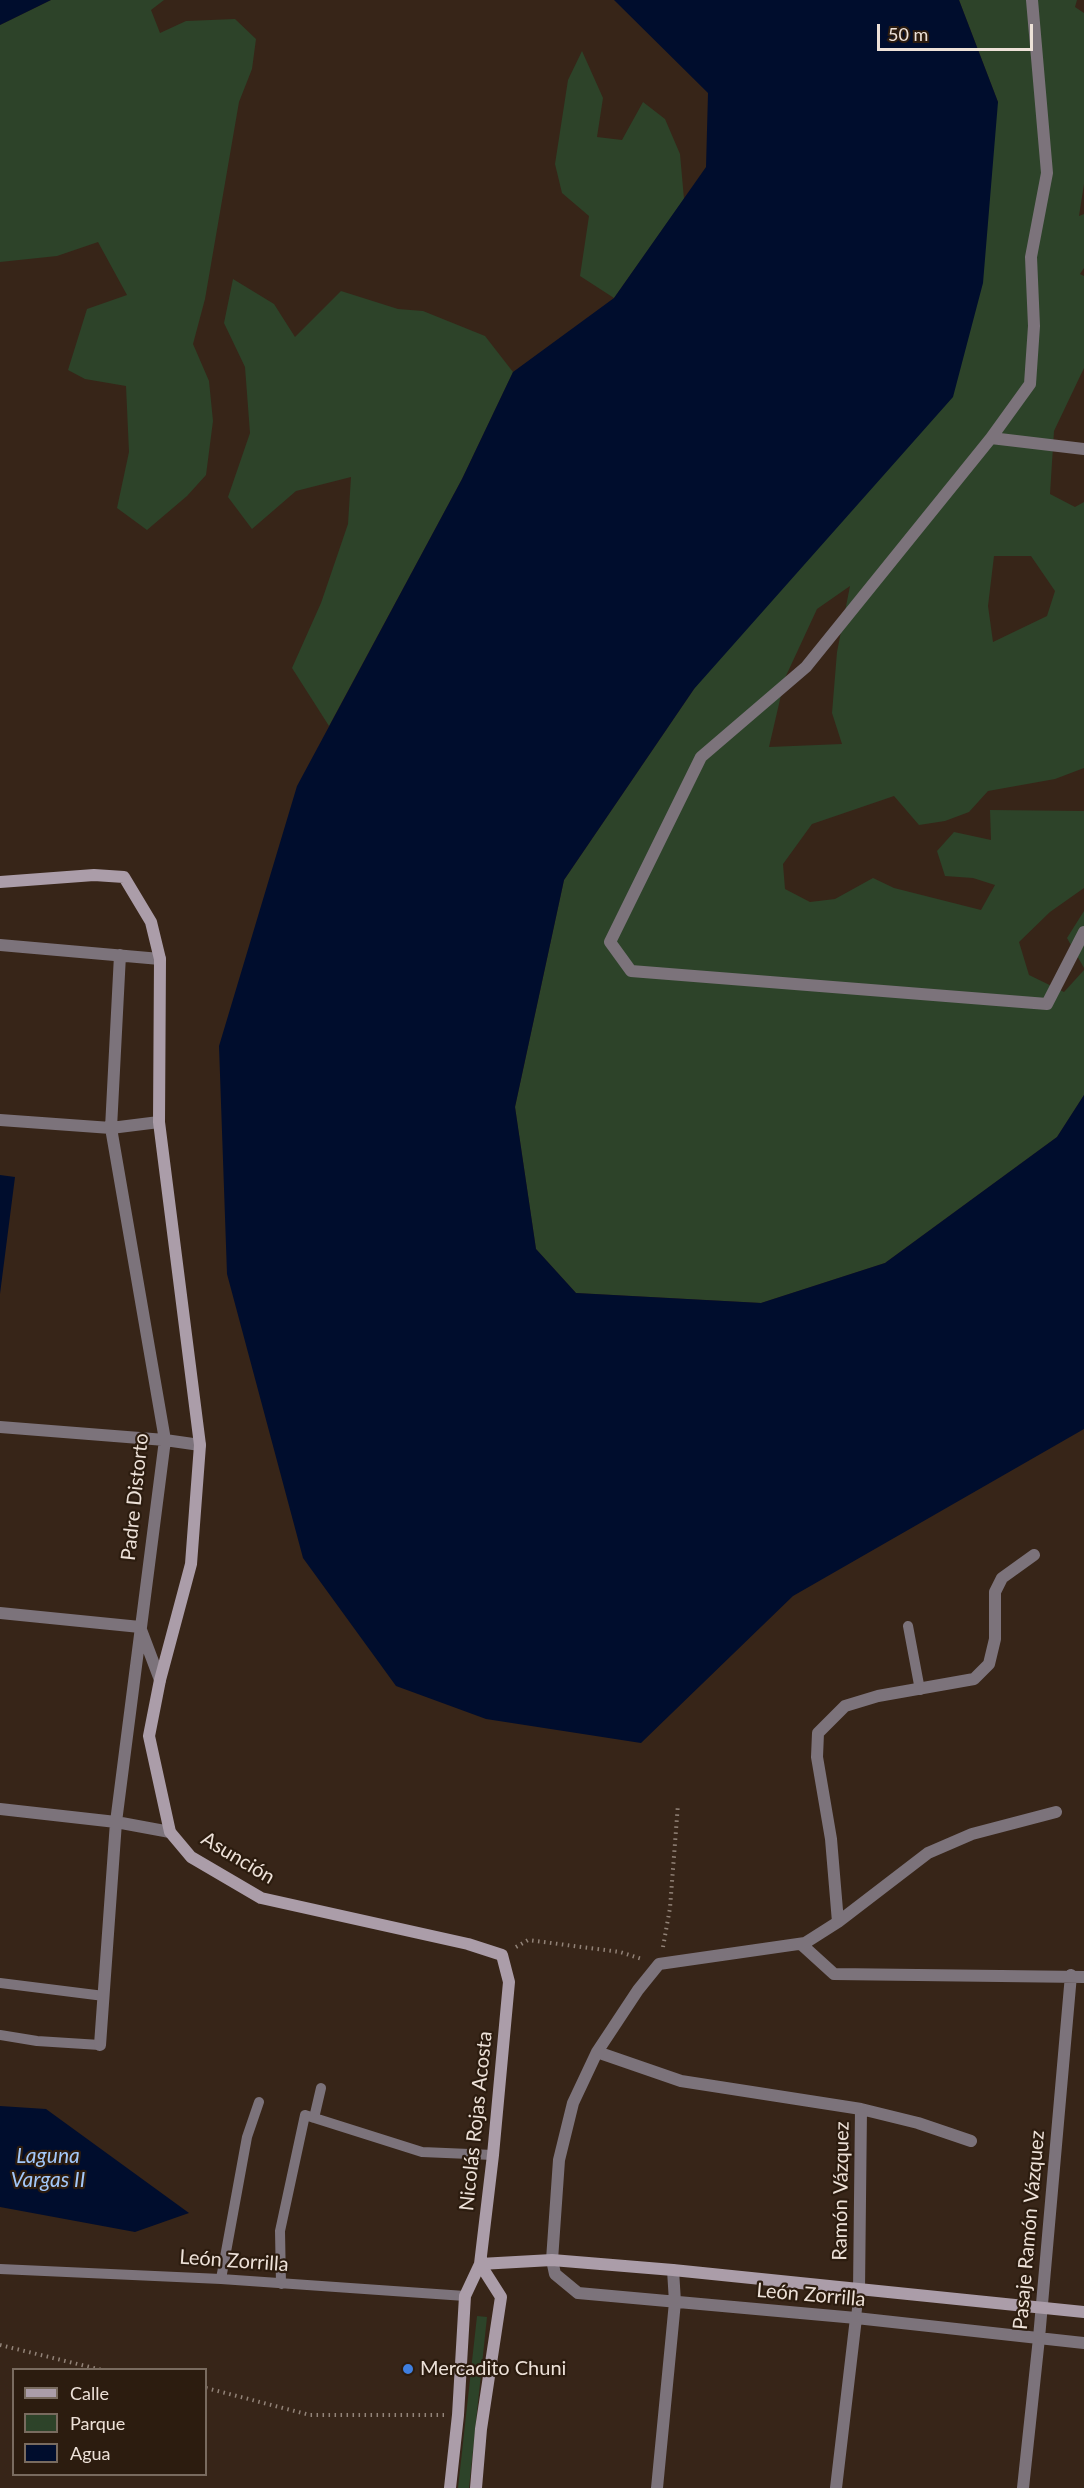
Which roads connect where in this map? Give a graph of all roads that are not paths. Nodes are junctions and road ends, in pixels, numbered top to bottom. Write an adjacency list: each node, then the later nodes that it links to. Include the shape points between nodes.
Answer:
1 (1032, 0): 2 (street, via 1047,173 1031,257 1034,326 1030,384)
2 (991, 438): 3 (street); 5 (street, via 806,667 700,757 610,942 631,971 1047,1004)
3 (1084, 449)
4 (0, 882): 8 (street, via 93,875 124,877 151,922)
5 (1084, 932)
6 (0, 945): 7 (street)
7 (120, 955): 8 (street); 11 (street, Padre Distorto)
8 (160, 959): 10 (street)
9 (0, 1120): 11 (street)
10 (159, 1122): 11 (street); 14 (street)
11 (111, 1128): 13 (street, Padre Distorto)
12 (0, 1427): 13 (street)
13 (165, 1440): 14 (street); 18 (street, Padre Distorto)
14 (200, 1445): 19 (street, via 191,1564)
15 (1034, 1556): 20 (street, via 1002,1578 995,1592 995,1639 989,1664 974,1679)
16 (0, 1613): 18 (street)
17 (908, 1626): 20 (lane)
18 (140, 1627): 19 (street); 23 (street, Padre Distorto)
19 (160, 1680): 24 (street, via 149,1736)
20 (920, 1690): 25 (street, via 845,1706 818,1733 817,1757 831,1839)
21 (0, 1809): 23 (street)
22 (1056, 1812): 25 (street, via 972,1834 928,1853)
23 (116, 1822): 24 (street); 30 (street, Padre Distorto)
24 (170, 1832): 28 (street, Asunción, via 191,1857 261,1898 502,1955)
25 (838, 1922): 26 (street)
26 (801, 1944): 27 (street, via 834,1974); 33 (street, via 659,1964)
27 (1078, 1976): 49 (street, Pasaje Ramón Vázquez)
28 (509, 1982): 39 (street, Nicolás Rojas Acosta)
29 (0, 1983): 30 (lane)
30 (104, 1996): 32 (street, Padre Distorto)
31 (0, 2035): 32 (lane)
32 (100, 2045)
33 (597, 2052): 36 (street, via 681,2081); 40 (street, via 573,2103 559,2160)
34 (321, 2088): 37 (lane)
35 (259, 2102): 44 (lane, via 247,2137)
36 (861, 2109): 38 (street); 46 (street, Ramón Vázquez)
37 (314, 2118): 39 (lane, via 422,2152); 45 (lane, via 305,2115 280,2231)
38 (971, 2141)
39 (493, 2156): 41 (street, Nicolás Rojas Acosta)
40 (552, 2260): 41 (street, León Zorrilla); 43 (street, León Zorrilla); 48 (street, León Zorrilla, via 555,2274 578,2293)
41 (480, 2264): 47 (street, Nicolás Rojas Acosta); 55 (street, via 501,2297)
42 (0, 2269): 44 (lane, León Zorrilla)
43 (673, 2270): 46 (street, León Zorrilla); 48 (street)
44 (221, 2279): 45 (lane, León Zorrilla)
45 (281, 2284): 47 (lane, León Zorrilla)
46 (859, 2290): 49 (street, León Zorrilla); 51 (lane, Ramón Vázquez)
47 (465, 2296): 54 (street, via 459,2415)
48 (675, 2302): 51 (street, León Zorrilla); 56 (street)
49 (1042, 2308): 50 (street, León Zorrilla); 52 (street, Pasaje Ramón Vázquez)
50 (1084, 2312)
51 (856, 2318): 52 (street, León Zorrilla); 57 (street, Ramón Vázquez)
52 (1039, 2338): 53 (street, León Zorrilla); 58 (street, Pasaje Ramón Vázquez)
53 (1084, 2343)
54 (450, 2488)
55 (476, 2488)
56 (657, 2488)
57 (836, 2488)
58 (1023, 2488)

